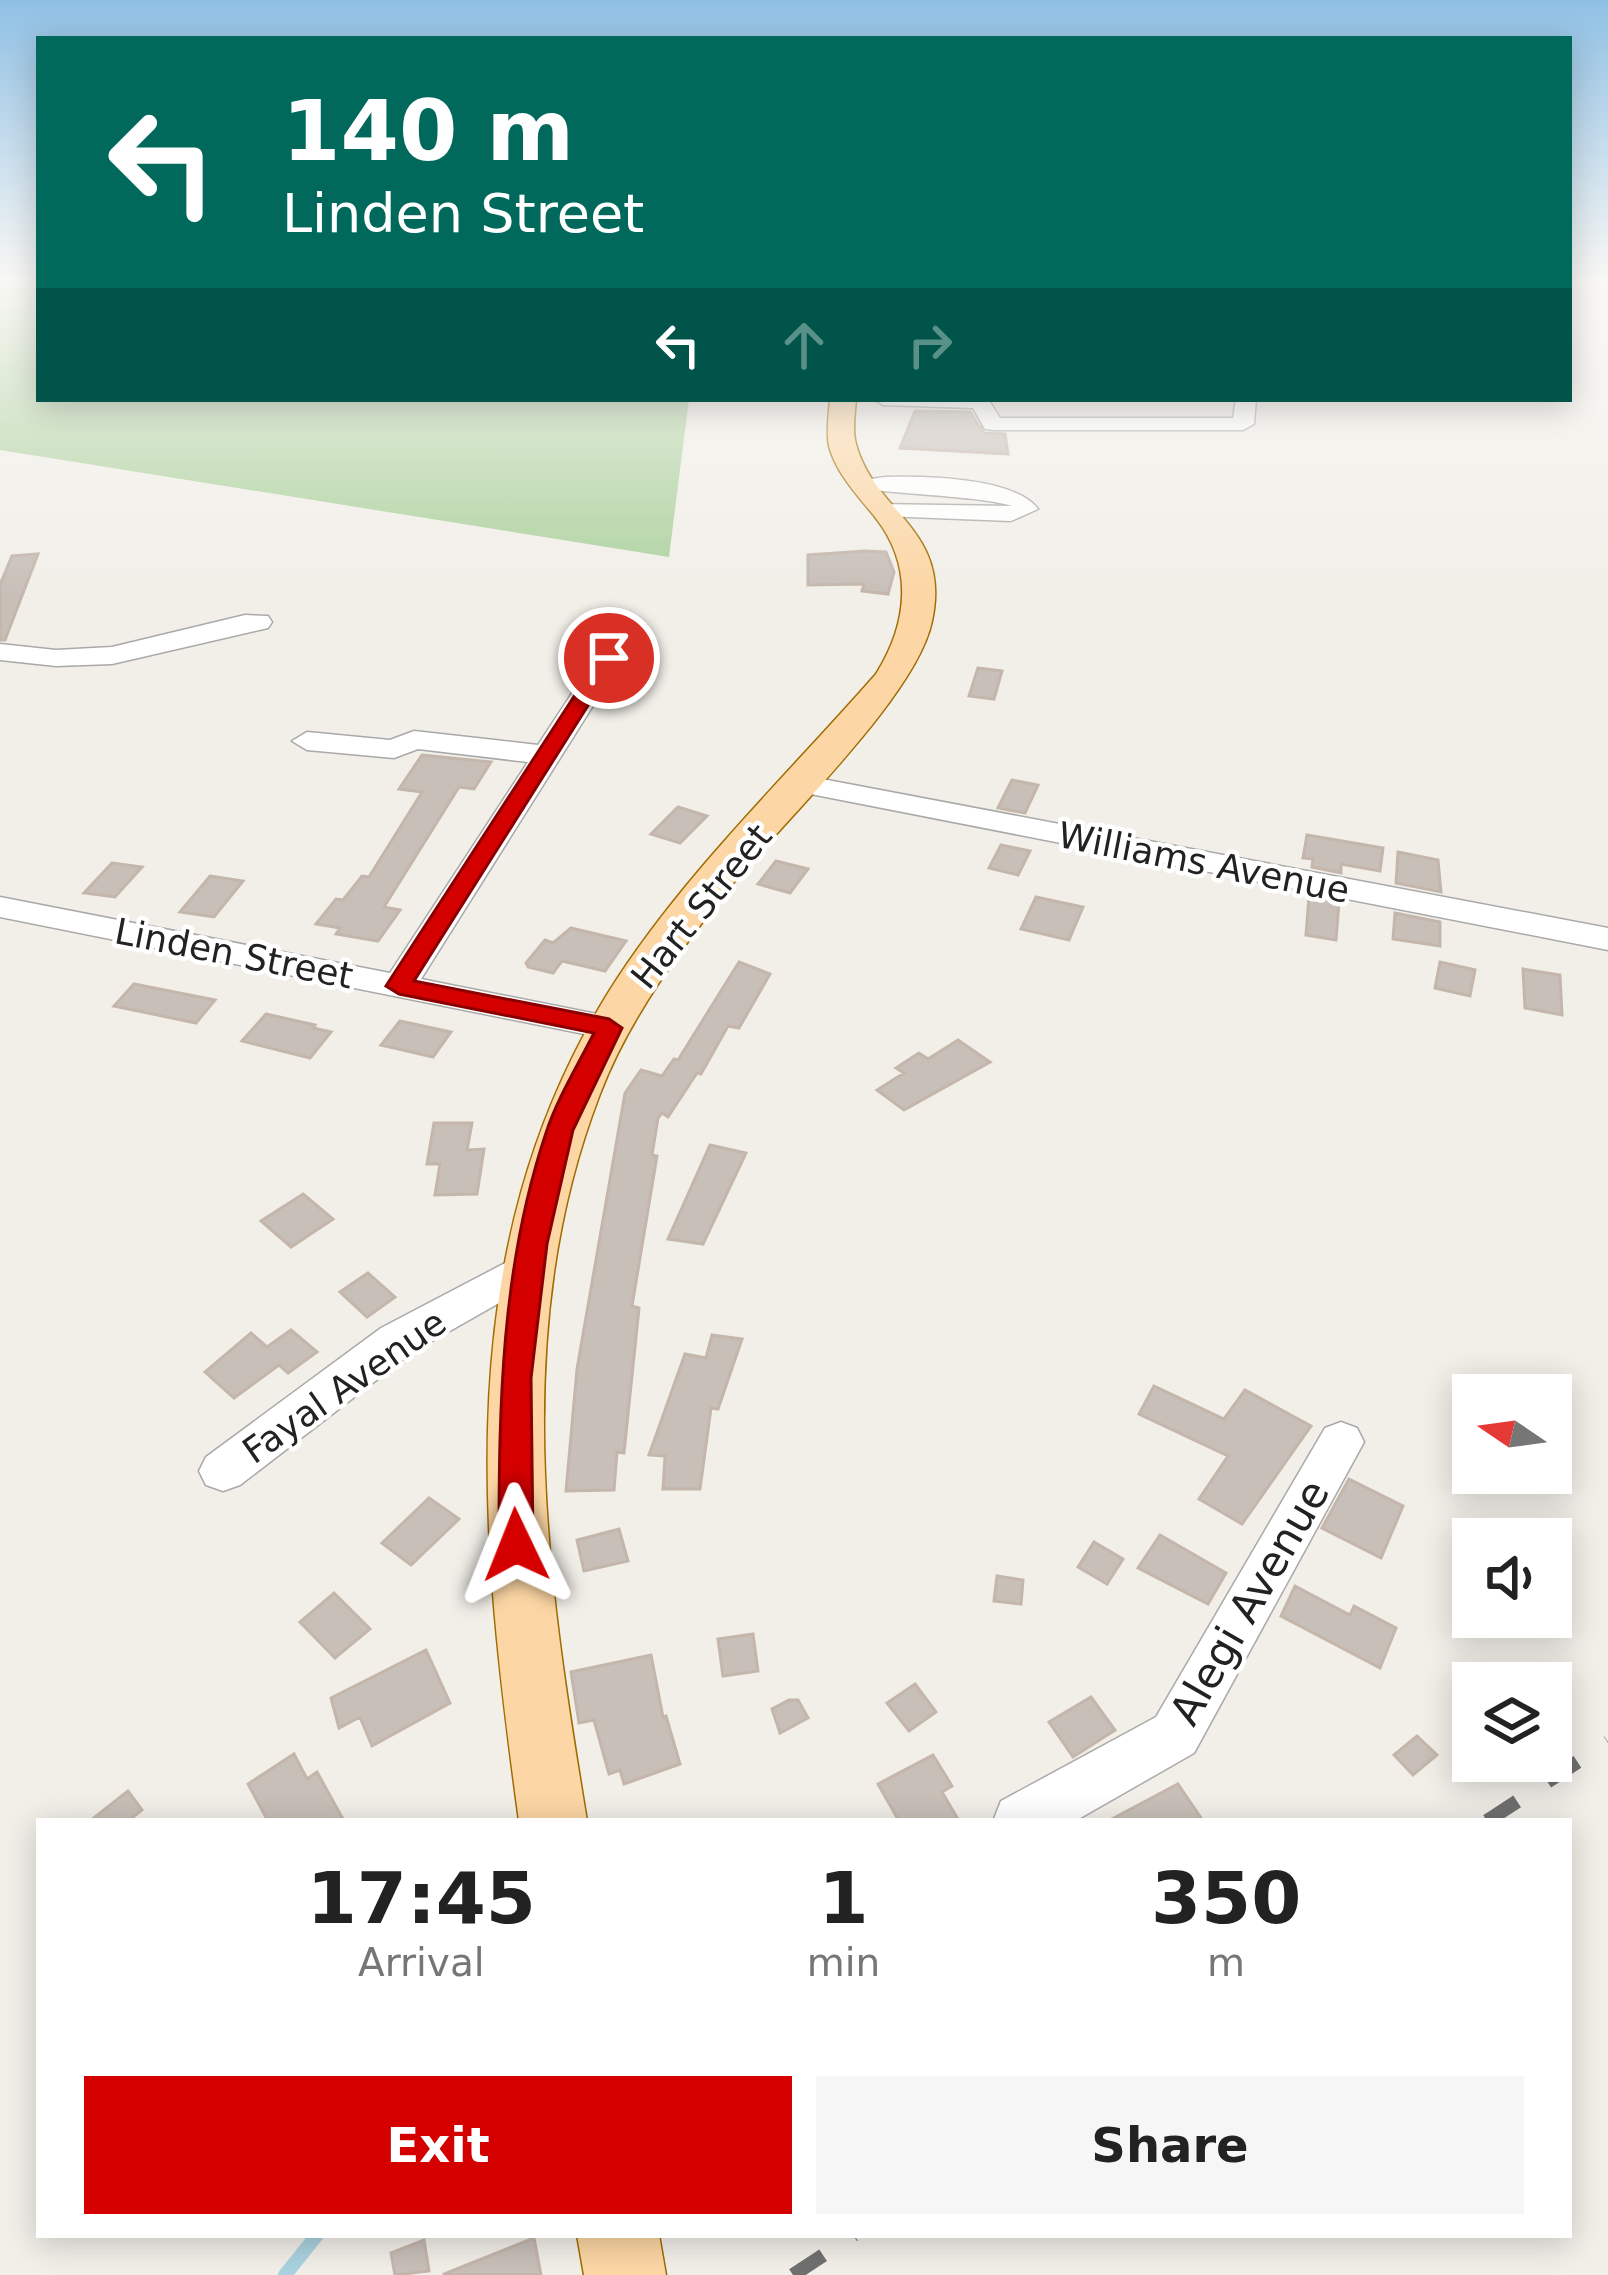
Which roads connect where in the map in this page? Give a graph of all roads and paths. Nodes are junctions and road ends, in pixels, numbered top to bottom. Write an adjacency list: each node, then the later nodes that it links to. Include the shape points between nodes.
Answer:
1 (843, 402): 6 (main road, Hart Street, via 842,443)
2 (981, 402): 5 (street, via 993,424)
3 (1110, 402): 5 (street)
4 (1246, 402): 5 (street, via 1243,424)
5 (1114, 424)
6 (874, 497): 6 (street, via 888,483 980,492 1019,500 1026,509 1011,514); 12 (main road, Hart Street, via 912,552 918,622 890,679)
7 (260, 622): 8 (street, via 98,657)
8 (0, 652)
9 (609, 658): 11 (street)
10 (307, 741): 11 (street, via 394,749 414,740)
11 (546, 755): 15 (street)
12 (801, 784): 14 (street, Williams Avenue); 16 (main road, Hart Street, via 667,941)
13 (0, 907): 15 (street, Linden Street)
14 (1608, 940)
15 (399, 986): 16 (street, Linden Street)
16 (609, 1028): 17 (main road, Hart Street, via 560,1130)
17 (529, 1267): 19 (street, Fayal Avenue, via 397,1340); 20 (main road, Hart Street, via 515,1378 515,1529)
18 (1341, 1442): 21 (street, Alegi Avenue, via 1175,1736)
19 (224, 1471)
20 (553, 1818)
21 (1026, 1818)
22 (619, 2238): 23 (main road)
23 (625, 2275)

